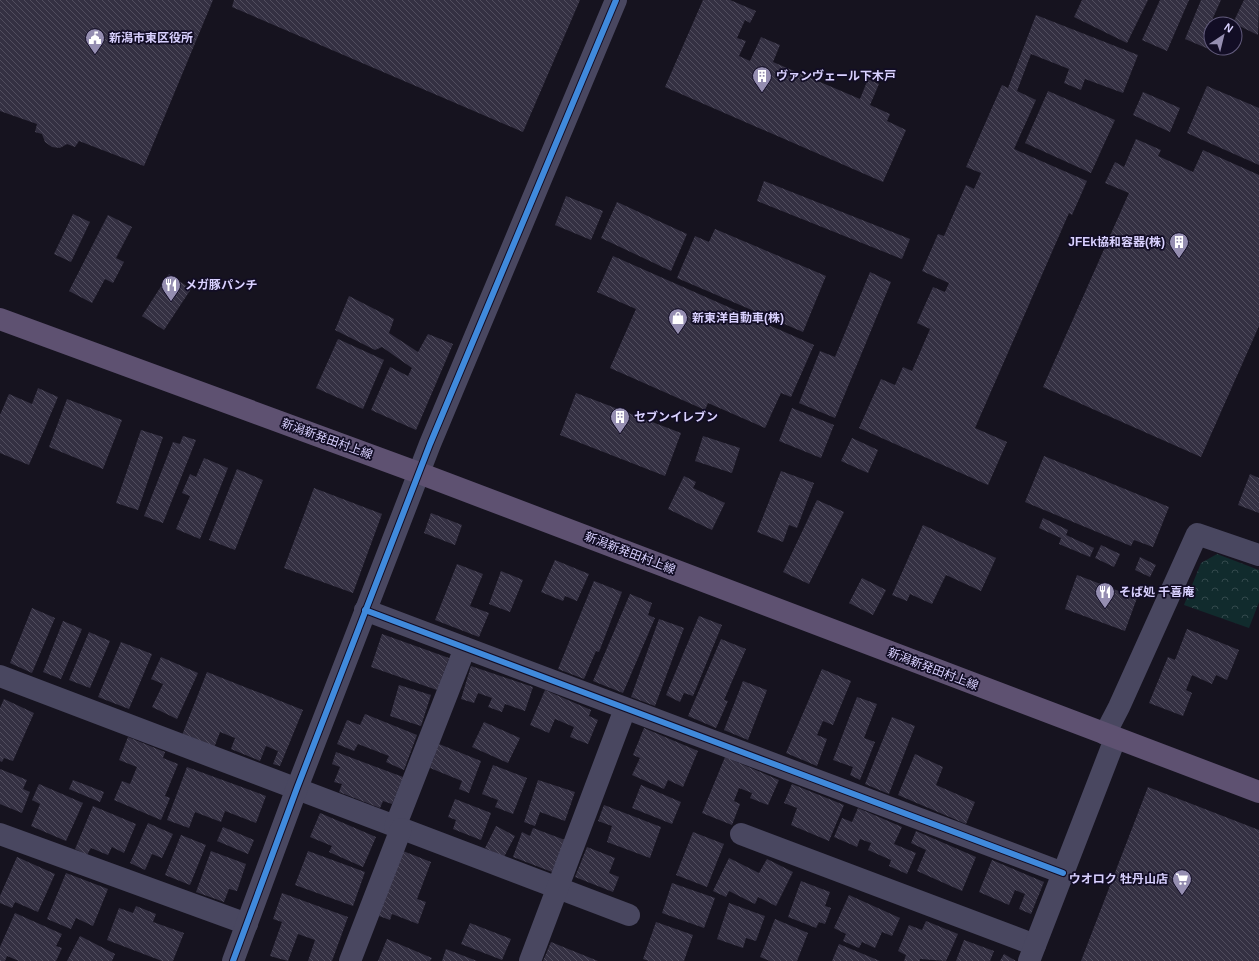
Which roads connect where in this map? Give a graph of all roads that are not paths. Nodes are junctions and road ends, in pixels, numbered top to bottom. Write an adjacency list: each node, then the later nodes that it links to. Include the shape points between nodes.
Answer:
1 (616, 0): 3 (street)
2 (0, 319): 3 (main road, 新潟新発田村上線)
3 (420, 473): 5 (street); 9 (main road, 新潟新発田村上線)
4 (1259, 555): 9 (street, via 1197,534 1119,707)
5 (365, 610): 6 (street); 10 (street)
6 (465, 648): 8 (street); 12 (street)
7 (0, 676): 10 (street)
8 (625, 709): 15 (street); 16 (street)
9 (1110, 736): 11 (main road, 新潟新発田村上線); 15 (street)
10 (297, 788): 12 (street); 18 (street)
11 (1259, 792)
12 (398, 828): 16 (street); 21 (street)
13 (0, 834): 18 (street)
14 (741, 834): 19 (street)
15 (1063, 873): 19 (street)
16 (558, 888): 17 (street); 22 (street)
17 (629, 915)
18 (247, 924): 20 (street)
19 (1032, 953)
20 (233, 961)
21 (350, 961)
22 (530, 961)

